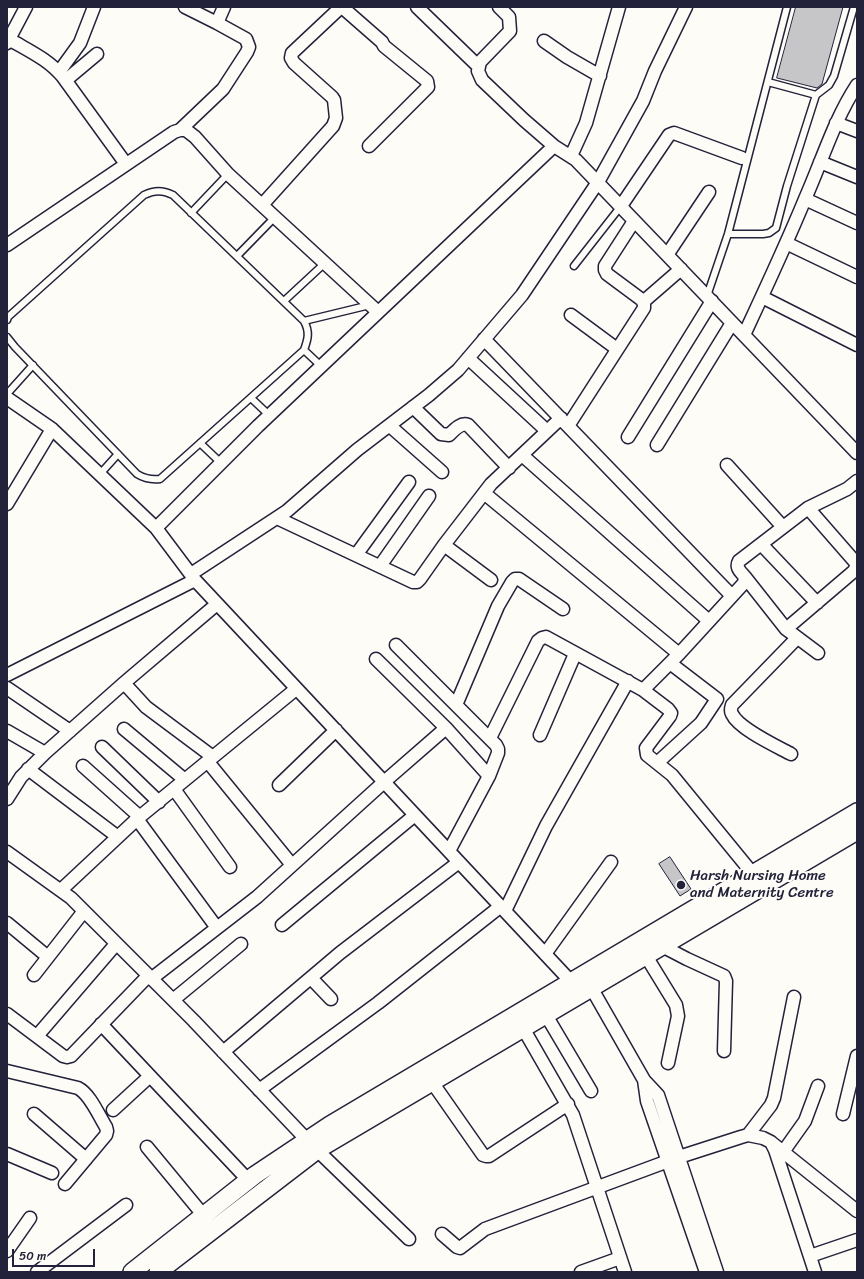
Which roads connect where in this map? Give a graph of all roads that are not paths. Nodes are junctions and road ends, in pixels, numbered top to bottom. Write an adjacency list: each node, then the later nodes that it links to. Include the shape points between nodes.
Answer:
1 (26, 7): 13 (street)
2 (94, 7): 17 (street, via 80,43)
3 (185, 7): 12 (street)
4 (224, 7): 12 (street)
5 (341, 7): 25 (street, via 428,85); 36 (street, via 291,55 294,63 332,97 336,121)
6 (417, 7): 16 (street)
7 (499, 7): 16 (street, via 509,17 510,31 480,62)
8 (619, 7): 18 (street)
9 (686, 7): 33 (street, via 642,101)
10 (787, 7): 19 (lane)
11 (854, 7): 21 (lane, via 834,76 829,85)
12 (217, 23): 23 (street, via 246,39 249,47 223,89)
13 (8, 41): 17 (street, via 47,61)
14 (544, 41): 18 (street)
15 (97, 54): 17 (street)
16 (479, 68): 26 (street, via 482,80)
17 (62, 76): 30 (street)
18 (600, 76): 27 (street, via 586,123)
19 (768, 82): 21 (lane); 42 (lane)
20 (857, 86): 22 (street)
21 (816, 95): 42 (lane, via 776,228 763,234)
22 (836, 123): 24 (street); 29 (street)
23 (180, 130): 30 (street); 31 (street, via 186,130 195,137)
24 (857, 131)
25 (369, 146)
26 (554, 146): 27 (street); 55 (street)
27 (571, 156): 33 (street)
28 (742, 158): 37 (street, via 674,133 669,136)
29 (820, 162): 32 (street); 35 (street)
30 (126, 164): 44 (street)
31 (228, 174): 36 (street); 38 (lane)
32 (857, 177)
33 (598, 182): 37 (street); 62 (street, via 522,295)
34 (709, 192): 45 (street)
35 (805, 199): 41 (street); 43 (street)
36 (262, 205): 39 (street)
37 (621, 206): 40 (street); 48 (lane)
38 (191, 213): 46 (lane); 57 (lane, via 173,195 165,191 154,191 144,195)
39 (275, 217): 46 (lane); 47 (street)
40 (634, 220): 45 (street); 54 (street, via 604,270)
41 (857, 223)
42 (728, 234): 52 (lane)
43 (786, 243): 50 (street); 51 (street)
44 (7, 245)
45 (667, 255): 49 (street)
46 (237, 256): 53 (lane)
47 (325, 263): 53 (lane); 55 (street)
48 (574, 266)
49 (681, 269): 52 (street); 54 (street)
50 (857, 278)
51 (762, 297): 60 (street); 63 (street)
52 (709, 299): 59 (street); 78 (street)
53 (284, 301): 58 (lane)
54 (643, 302): 64 (street, via 644,308)
55 (374, 309): 58 (lane); 68 (street)
56 (571, 315): 64 (street)
57 (7, 320)
58 (304, 320): 65 (lane, via 308,328)
59 (732, 322): 60 (street); 80 (street)
60 (744, 335): 81 (street)
61 (7, 337): 67 (lane)
62 (484, 339): 66 (street); 74 (street)
63 (857, 345)
64 (617, 349): 74 (street)
65 (304, 350): 68 (lane); 71 (lane)
66 (468, 358): 72 (street, via 447,380); 77 (street)
67 (33, 365): 69 (lane); 82 (lane)
68 (321, 366): 73 (street)
69 (7, 394)
70 (7, 398): 76 (street)
71 (251, 398): 73 (lane); 79 (lane)
72 (413, 407): 75 (street); 86 (street, via 441,434 448,435 461,425 468,425)
73 (269, 415): 84 (street)
74 (565, 422): 77 (street); 105 (street)
75 (390, 426): 87 (street); 95 (street, via 357,450)
76 (52, 429): 88 (street); 93 (street)
77 (547, 431): 83 (street)
78 (628, 438)
79 (200, 443): 82 (lane, via 160,479 152,480 138,474); 84 (lane)
80 (657, 445)
81 (857, 453)
82 (118, 454): 88 (lane)
83 (522, 455): 86 (street); 109 (street)
84 (221, 462): 97 (street)
85 (727, 465): 96 (street)
86 (508, 468): 91 (street)
87 (442, 472)
88 (100, 474): 97 (street)
89 (857, 481): 94 (street, via 847,489)
90 (409, 482): 100 (street)
91 (484, 493): 99 (street); 115 (street)
92 (429, 496): 101 (street)
93 (7, 504)
94 (808, 508): 96 (street); 106 (street, via 856,563 854,571)
95 (277, 518): 100 (street); 102 (street)
96 (783, 527): 98 (street)
97 (156, 528): 102 (street)
98 (761, 544): 103 (street, via 737,564); 106 (street)
99 (444, 545): 101 (street, via 417,582); 104 (street)
100 (356, 555): 101 (street)
101 (380, 566)
102 (193, 577): 107 (street); 118 (street)
103 (745, 577): 105 (street, via 744,583); 110 (street)
104 (492, 580)
105 (732, 596): 109 (street)
106 (817, 603): 110 (street)
107 (217, 604): 120 (street); 122 (street)
108 (563, 610): 124 (street, via 519,579 515,579 498,606)
109 (709, 621): 115 (street)
110 (786, 629): 111 (street)
111 (797, 638): 113 (street); 134 (street, via 731,709 731,714 743,727)
112 (396, 645): 124 (street)
113 (818, 653)
114 (576, 654): 119 (street); 130 (street); 131 (street, via 546,637 538,641)
115 (680, 654): 117 (street)
116 (376, 659): 125 (street)
117 (670, 663): 123 (street); 136 (street, via 717,699 701,722)
118 (7, 675)
119 (628, 681): 123 (street); 160 (street, via 546,826)
120 (124, 683): 129 (street); 135 (street, via 146,707)
121 (7, 688): 129 (street)
122 (296, 689): 128 (street); 135 (street)
123 (643, 690): 136 (street, via 671,713 646,748 647,755)
124 (456, 705): 131 (street)
125 (446, 728): 139 (street); 141 (street)
126 (124, 729): 140 (street)
127 (7, 730): 133 (street)
128 (336, 730): 141 (street); 142 (street)
129 (70, 731): 133 (street)
130 (540, 735)
131 (490, 738): 139 (street, via 498,753)
132 (102, 747): 145 (street)
133 (45, 753): 138 (street)
134 (792, 754)
135 (210, 759): 140 (street); 155 (street)
136 (657, 763): 157 (street, via 677,781)
137 (83, 766): 148 (street)
138 (28, 769): 144 (street); 150 (street)
139 (489, 776): 151 (street)
140 (185, 780): 143 (street)
141 (384, 782): 147 (street); 155 (street)
142 (279, 785)
143 (174, 789): 145 (street); 156 (street)
144 (7, 799)
145 (158, 802): 148 (street)
146 (857, 812): 157 (street)
147 (415, 815): 151 (street); 163 (street)
148 (138, 818): 150 (street); 164 (street)
149 (857, 831): 159 (street)
150 (118, 837): 158 (street)
151 (449, 851): 153 (street)
152 (7, 852): 158 (street)
153 (459, 862): 160 (street); 173 (street)
154 (611, 862): 168 (street)
155 (292, 865): 164 (street)
156 (230, 867)
157 (754, 874): 159 (street)
158 (61, 890): 161 (street)
159 (738, 892): 167 (street); 174 (street)
160 (503, 909): 168 (street); 191 (street)
161 (84, 911): 165 (street); 170 (street)
162 (7, 923): 170 (street)
163 (282, 925)
164 (217, 928): 172 (street)
165 (116, 944): 172 (street); 182 (street)
166 (241, 944): 177 (street)
167 (662, 946): 169 (street); 183 (street, via 724,976)
168 (545, 954): 174 (street)
169 (646, 956): 174 (street); 186 (street, via 678,1009)
170 (48, 957): 171 (street)
171 (34, 975)
172 (149, 977): 177 (street); 180 (street)
173 (311, 978): 176 (street); 184 (street)
174 (582, 984): 179 (street); 199 (street, via 330,1125); 204 (street, via 644,1080 658,1095)
175 (794, 998): 197 (street, via 774,1098)
176 (331, 999)
177 (173, 1000): 184 (street)
178 (7, 1014): 182 (street)
179 (546, 1014): 181 (street); 192 (street)
180 (101, 1024): 182 (street, via 71,1056 67,1057); 188 (street)
181 (523, 1028): 189 (street); 193 (street)
182 (37, 1036)
183 (724, 1051)
184 (223, 1052): 191 (street)
185 (857, 1056): 196 (street)
186 (668, 1063)
187 (7, 1071): 203 (street, via 78,1088 87,1095 107,1131)
188 (150, 1076): 194 (street); 206 (street)
189 (432, 1082): 193 (street, via 486,1156); 199 (street)
190 (818, 1086): 201 (street, via 805,1121)
191 (259, 1090): 199 (street)
192 (591, 1091)
193 (568, 1104): 208 (street)
194 (113, 1110)
195 (34, 1114): 203 (street)
196 (843, 1114)
197 (748, 1135): 198 (street); 204 (street)
198 (771, 1142): 201 (street); 217 (street)
199 (312, 1145): 206 (street); 214 (street); 221 (street)
200 (147, 1147): 211 (street)
201 (783, 1152): 210 (street)
202 (7, 1154): 205 (street)
203 (86, 1159): 207 (street)
204 (674, 1159): 208 (street); 224 (street); 225 (street)
205 (52, 1173)
206 (248, 1181): 211 (street)
207 (65, 1184)
208 (596, 1188): 213 (street, via 485,1229 460,1248); 218 (street)
209 (126, 1205): 220 (street)
210 (857, 1211)
211 (204, 1216): 219 (street)
212 (30, 1218): 216 (street)
213 (442, 1234)
214 (409, 1239)
215 (857, 1240): 217 (street)
216 (7, 1251)
217 (810, 1256): 226 (street)
218 (620, 1258): 222 (street); 223 (street)
219 (140, 1270)
220 (37, 1272)
221 (158, 1272)
222 (580, 1272)
223 (625, 1272)
224 (706, 1272)
225 (718, 1272)
226 (815, 1272)

